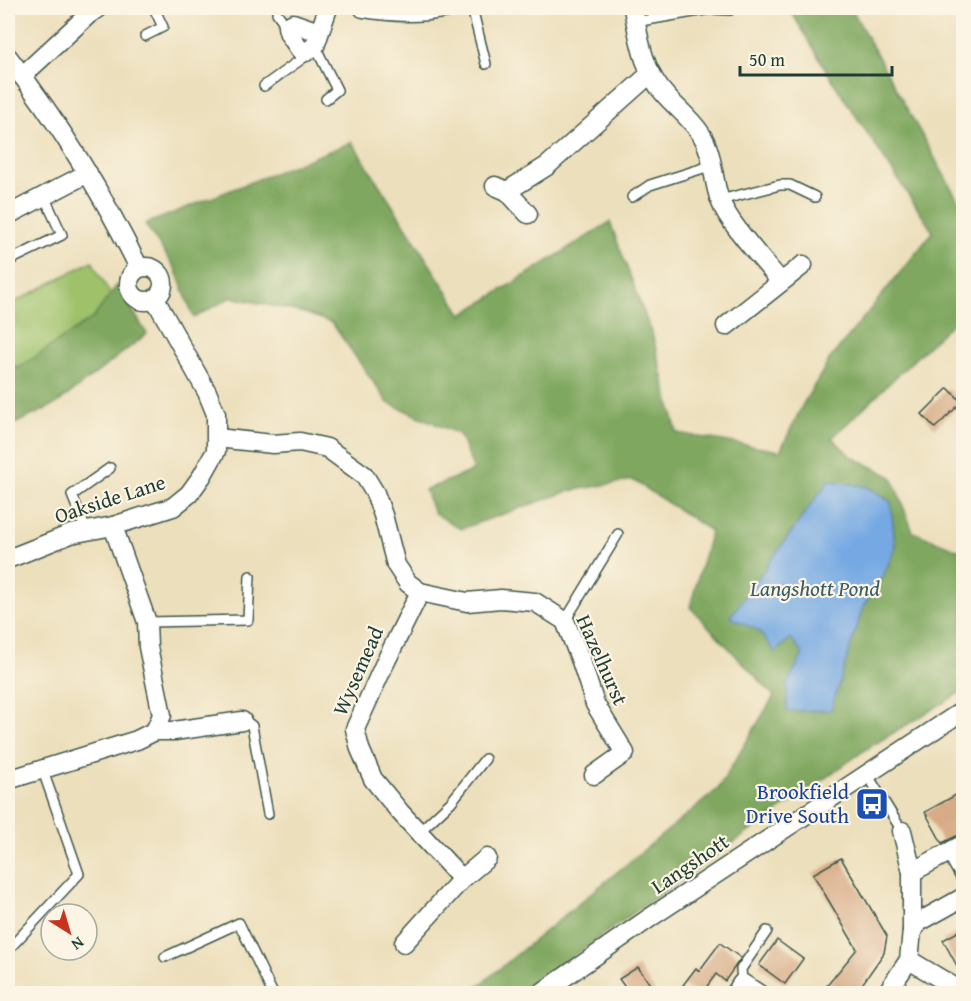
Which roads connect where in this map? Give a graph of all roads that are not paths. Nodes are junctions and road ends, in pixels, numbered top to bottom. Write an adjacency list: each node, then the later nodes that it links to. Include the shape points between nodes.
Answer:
1 (154, 8): 10 (lane, via 163,27)
2 (328, 8): 11 (street)
3 (363, 8): 4 (street, via 405,13)
4 (448, 8)
5 (472, 8): 13 (lane)
6 (91, 10): 15 (street)
7 (730, 10): 8 (lane)
8 (634, 15): 14 (street, via 642,55)
9 (282, 20): 11 (street, via 293,23)
10 (145, 36)
11 (313, 43): 16 (lane, via 303,58); 17 (lane, via 337,90)
12 (8, 57): 15 (street)
13 (486, 64)
14 (651, 73): 18 (street, via 665,95 702,135); 25 (street, via 547,166 501,188)
15 (22, 76): 19 (street)
16 (264, 86)
17 (326, 99)
18 (713, 165): 21 (lane, via 650,185); 23 (street)
19 (88, 173): 20 (street); 28 (street)
20 (44, 196): 24 (street); 26 (lane, via 62,235)
21 (632, 197)
22 (815, 197): 23 (lane, via 790,185 780,185)
23 (720, 200): 29 (street, via 730,219)
24 (8, 214)
25 (528, 214)
26 (8, 261)
27 (803, 265): 29 (street)
28 (139, 268): 30 (street, via 156,270 161,276 161,293); 30 (street, via 128,283 130,292 146,302)
29 (780, 281): 31 (street)
30 (155, 299): 32 (street, Oakside Lane, via 207,392 216,414)
31 (726, 326)
32 (217, 438): 34 (street, Oakside Lane, via 216,451 189,494 173,507); 39 (street, via 273,444 300,442 327,448 364,475 383,515 396,565)
33 (110, 468): 35 (lane, via 72,495)
34 (113, 526): 35 (street, Oakside Lane); 41 (street)
35 (86, 530): 37 (street, Oakside Lane)
36 (618, 534): 40 (lane)
37 (8, 559)
38 (250, 576): 41 (lane, via 248,620)
39 (420, 592): 40 (street, Hazelhurst, via 467,602 534,602); 52 (street, Wysemead, via 355,729 373,778)
40 (565, 621): 48 (street, Hazelhurst, via 595,704 625,753)
41 (147, 622): 44 (street)
42 (963, 710): 47 (street, Langshott)
43 (242, 721): 44 (street, via 174,731); 50 (lane, via 252,726)
44 (158, 723): 46 (street, via 137,740)
45 (484, 759): 52 (lane, via 450,802)
46 (43, 771): 49 (street); 63 (lane, via 79,874)
47 (867, 774): 51 (lane); 69 (street, Langshott)
48 (594, 775)
49 (8, 780)
50 (268, 814)
51 (902, 831): 56 (street)
52 (419, 832): 57 (street, Wysemead)
53 (963, 844): 54 (street)
54 (947, 853): 56 (street); 58 (lane)
55 (487, 858): 57 (street)
56 (912, 872): 61 (street)
57 (462, 879): 62 (street)
58 (963, 883)
59 (963, 897): 61 (street, via 919,922)
60 (767, 931): 67 (lane, via 741,969)
61 (912, 931): 65 (street)
62 (404, 943)
63 (8, 950)
64 (165, 957): 68 (lane, via 239,923)
65 (909, 960): 66 (street); 71 (street)
66 (957, 987)
67 (738, 988): 70 (street)
68 (273, 993)
69 (540, 993)
70 (759, 993)
71 (886, 993)

